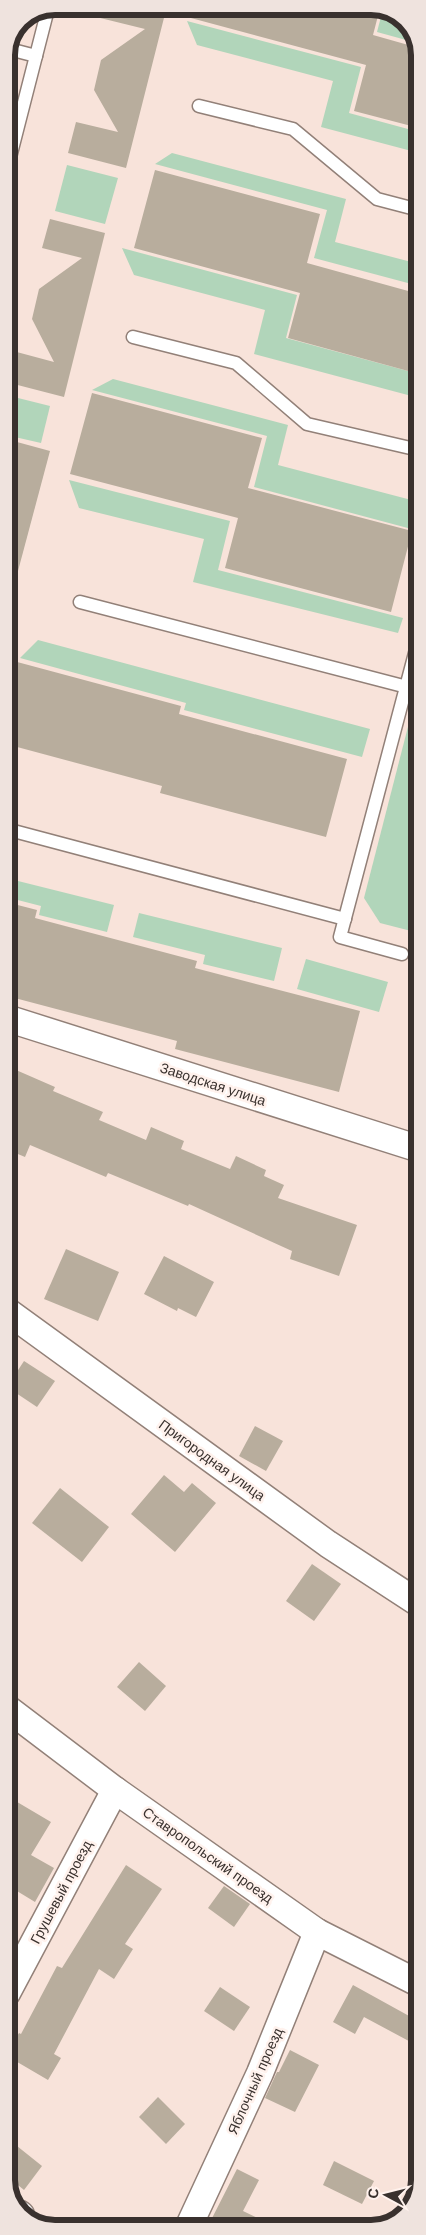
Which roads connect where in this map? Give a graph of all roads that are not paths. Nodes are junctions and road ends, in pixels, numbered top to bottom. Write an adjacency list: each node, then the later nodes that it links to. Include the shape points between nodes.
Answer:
1 (46, 16): 3 (lane)
2 (16, 51): 3 (lane)
3 (36, 56): 5 (lane)
4 (199, 106): 6 (lane, via 293,129 377,199)
5 (15, 137)
6 (411, 208)
7 (133, 337): 8 (lane, via 236,363 307,424)
8 (411, 448)
9 (80, 602): 11 (lane)
10 (411, 668): 11 (lane)
11 (406, 687): 13 (lane)
12 (15, 831): 13 (lane)
13 (345, 918): 14 (lane, via 340,937)
14 (402, 954)
15 (15, 1021): 16 (street, Заводская улица)
16 (411, 1146)
17 (15, 1318): 18 (street, Пригородная улица, via 328,1544)
18 (411, 1598)
19 (15, 1714): 20 (street, Ставропольский проезд)
20 (115, 1790): 21 (street, Ставропольский проезд); 22 (street, Грушевый проезд)
21 (317, 1932): 23 (street, Ставропольский проезд); 24 (street, Яблочный проезд, via 260,2072)
22 (15, 1978)
23 (411, 1979)
24 (192, 2220)

